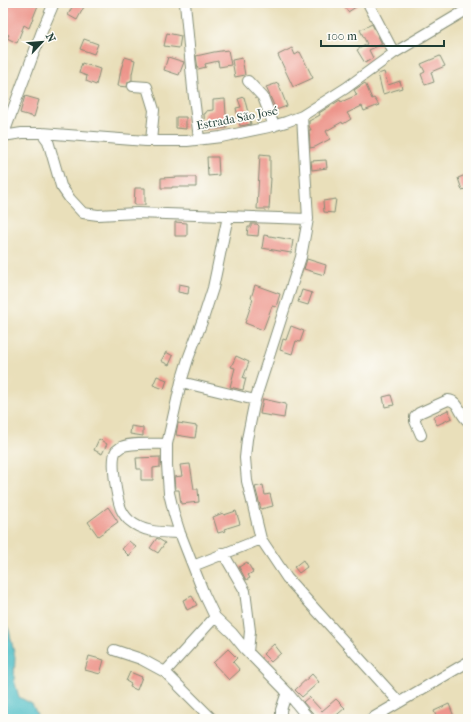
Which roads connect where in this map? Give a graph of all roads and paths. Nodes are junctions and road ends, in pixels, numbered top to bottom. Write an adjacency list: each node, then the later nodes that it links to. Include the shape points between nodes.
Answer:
1 (54, 3): 12 (street)
2 (185, 3): 13 (street)
3 (368, 3): 6 (street)
4 (467, 3): 5 (street)
5 (468, 8): 6 (street, Estrada São José)
6 (394, 53): 9 (street, Estrada São José)
7 (248, 82): 10 (street, via 263,97)
8 (133, 86): 14 (street, via 147,87 154,110)
9 (302, 116): 10 (street, Estrada São José); 16 (street)
10 (274, 126): 13 (street, Estrada São José)
11 (42, 133): 12 (street, Estrada São José); 14 (street, Estrada São José); 15 (street, via 48,141 61,186 83,213)
12 (3, 136)
13 (199, 139): 14 (street, Estrada São José)
14 (151, 141)
15 (228, 216): 16 (street); 17 (street, via 213,288)
16 (308, 219): 18 (street, via 302,257)
17 (181, 382): 18 (street); 21 (street)
18 (255, 400): 23 (street, via 245,458 247,481)
19 (468, 421): 20 (street, via 453,400 448,400 415,417)
20 (421, 435)
21 (167, 444): 22 (street, via 169,493); 22 (street, via 123,446 116,451 114,473 121,507 129,521 151,531)
22 (180, 533): 25 (street)
23 (261, 539): 24 (street); 32 (street, via 287,578)
24 (223, 553): 25 (street); 28 (street, via 245,591 250,631)
25 (193, 566): 26 (street)
26 (215, 617): 28 (street); 30 (street)
27 (114, 650): 30 (street, via 141,659)
28 (248, 652): 31 (street)
29 (468, 662): 32 (street)
30 (164, 672): 33 (street)
31 (287, 692): 34 (street); 35 (street)
32 (399, 702): 36 (street)
33 (212, 719)
34 (281, 719)
35 (309, 719)
36 (371, 719)

